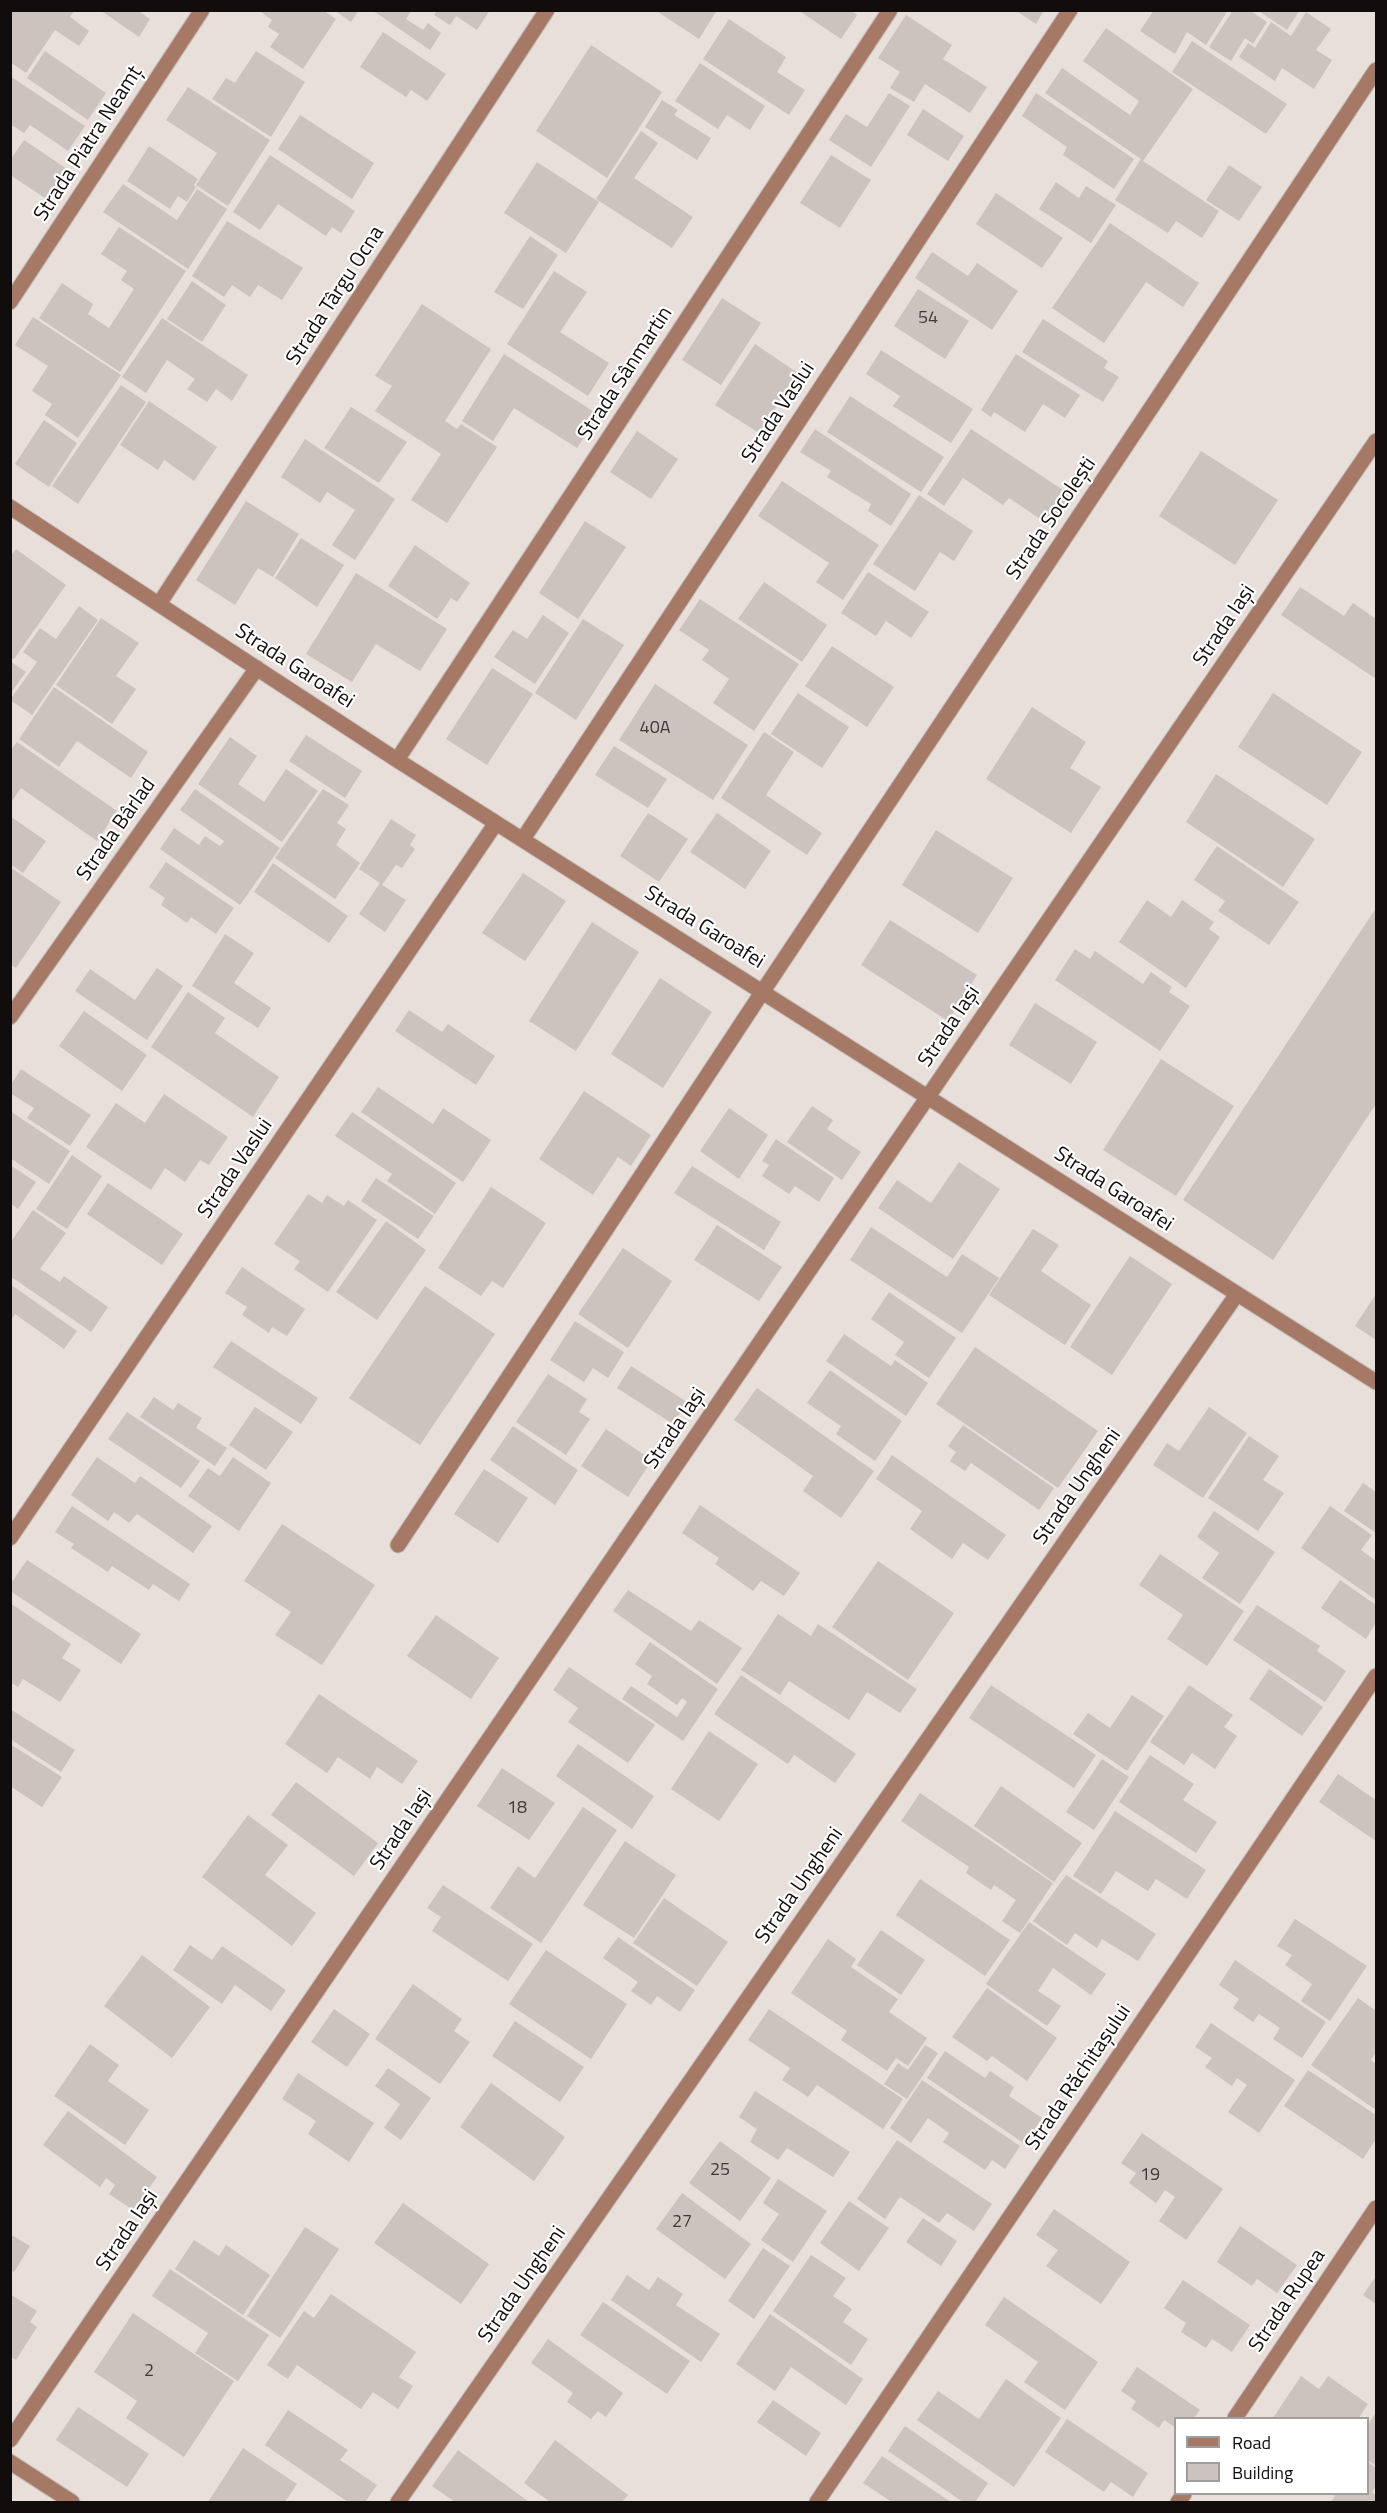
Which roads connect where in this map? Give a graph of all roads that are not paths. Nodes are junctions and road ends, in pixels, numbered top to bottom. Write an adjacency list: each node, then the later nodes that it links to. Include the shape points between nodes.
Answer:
1 (202, 10): 6 (street, Strada Piatra Neamț)
2 (548, 10): 9 (street, Strada Târgu Ocna)
3 (890, 10): 11 (street, Strada Sânmartin)
4 (1070, 10): 13 (street, Strada Vaslui)
5 (1377, 70): 14 (street, Strada Socolești)
6 (10, 302)
7 (1377, 441): 16 (street, Strada Iași)
8 (10, 507): 9 (street, Strada Garoafei)
9 (159, 604): 10 (street, Strada Garoafei)
10 (257, 668): 11 (street, Strada Garoafei); 15 (street, Strada Bârlad)
11 (397, 760): 12 (street, Strada Garoafei)
12 (496, 823): 13 (street, Strada Garoafei); 19 (street, Strada Vaslui)
13 (523, 839): 14 (street, Strada Garoafei)
14 (763, 991): 16 (street, Strada Garoafei); 20 (street, Strada Socolești)
15 (10, 1017)
16 (928, 1096): 17 (street, Strada Garoafei); 24 (street, Strada Iași)
17 (1237, 1294): 18 (street, Strada Garoafei); 27 (street, Strada Ungheni)
18 (1377, 1382)
19 (10, 1538)
20 (398, 1545)
21 (1377, 1676): 28 (street, Strada Răchitașului)
22 (1377, 2208): 23 (street, Strada Rupea)
23 (1235, 2417)
24 (10, 2440)
25 (10, 2462): 26 (street)
26 (72, 2502)
27 (398, 2502)
28 (817, 2502)

